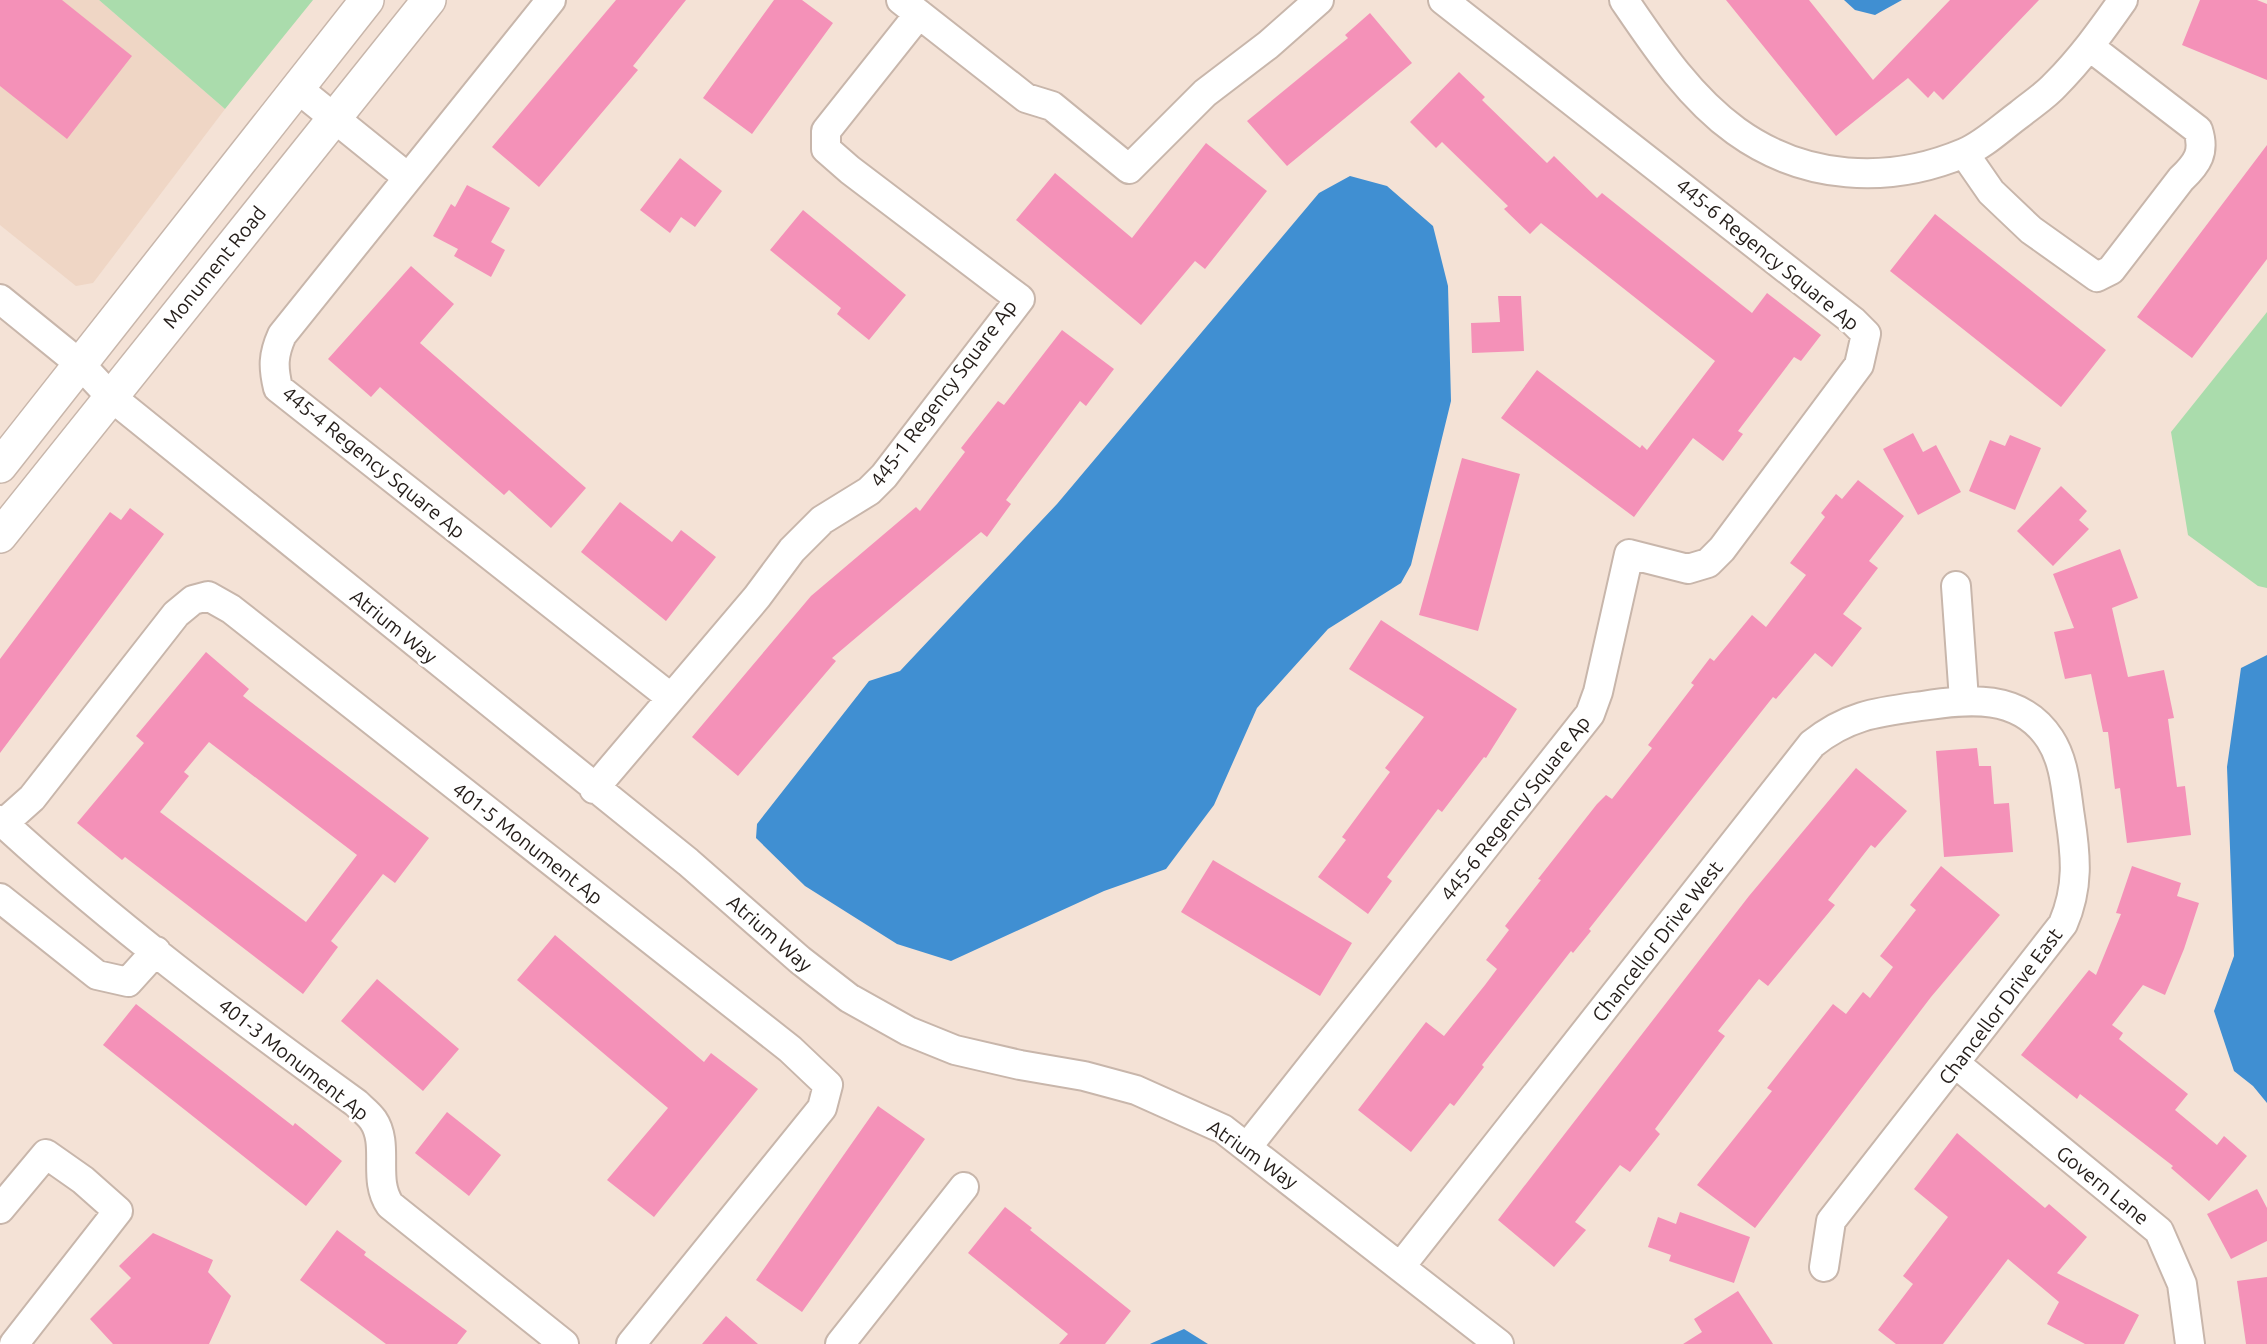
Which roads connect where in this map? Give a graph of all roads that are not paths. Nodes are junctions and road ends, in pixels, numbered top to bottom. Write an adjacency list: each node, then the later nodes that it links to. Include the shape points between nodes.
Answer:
1 (367, 0): 10 (main road)
2 (429, 0): 11 (main road, Monument Road)
3 (550, 0): 13 (street, 445-4 Regency Square Ap)
4 (1319, 0): 8 (street, via 1205,93 1129,169 1052,106 1026,98)
5 (1443, 0): 27 (street, 445-6 Regency Square Ap, via 1643,154 1866,334 1859,365 1708,563 1688,569 1629,554 1590,714)
6 (1624, 0): 12 (street, via 1693,92 1735,130 1772,152 1815,168 1854,175 1899,171)
7 (2123, 0): 9 (street)
8 (910, 7): 20 (street, 445-1 Regency Square Ap, via 826,131 826,149 1020,299 884,476 869,491 822,520 792,550 757,597)
9 (2090, 47): 12 (street, via 2054,87); 12 (street, via 2198,130 2202,145 2194,167 2111,270 2097,277 2031,230 1991,192)
10 (297, 88): 11 (street); 15 (main road)
11 (334, 118): 13 (street); 16 (main road, Monument Road)
12 (1964, 153)
13 (406, 176): 20 (street, 445-4 Regency Square Ap, via 282,335 274,354 278,388)
14 (0, 299): 15 (street, Atrium Way)
15 (80, 364): 16 (street, Atrium Way); 17 (main road)
16 (110, 396): 18 (main road, Monument Road); 22 (street, Atrium Way)
17 (0, 466)
18 (0, 536)
19 (1956, 586): 21 (street)
20 (670, 697): 22 (street, 445-1 Regency Square Ap)
21 (1964, 699): 26 (street, Chancellor Drive East, via 2009,706 2031,719 2049,738 2061,761 2077,878 2063,924); 30 (street, Chancellor Drive West, via 1853,718 1831,728 1812,744)
22 (594, 789): 27 (street, Atrium Way, via 688,862 849,998 908,1031 955,1050 1136,1090 1189,1111)
23 (2, 821): 25 (street, 401-3 Monument Ap, via 39,857); 34 (street, 401-5 Monument Ap, via 32,798 176,614 193,600 208,596 231,609 790,1049 828,1085 822,1108)
24 (0, 898): 25 (street, via 98,975 128,982)
25 (156, 951): 33 (street, 401-3 Monument Ap, via 362,1109 373,1120 380,1142 382,1193 390,1206)
26 (1956, 1064): 31 (street, Chancellor Drive East, via 1831,1221); 37 (street, Govern Lane, via 2159,1231 2182,1284)
27 (1248, 1146): 30 (street, Atrium Way)
28 (964, 1187): 35 (street)
29 (0, 1209): 32 (street, via 46,1154 118,1211)
30 (1401, 1266): 36 (street, Atrium Way)
31 (1824, 1267)
32 (14, 1344)
33 (564, 1344)
34 (631, 1344)
35 (840, 1344)
36 (1499, 1344)
37 (2190, 1344)

